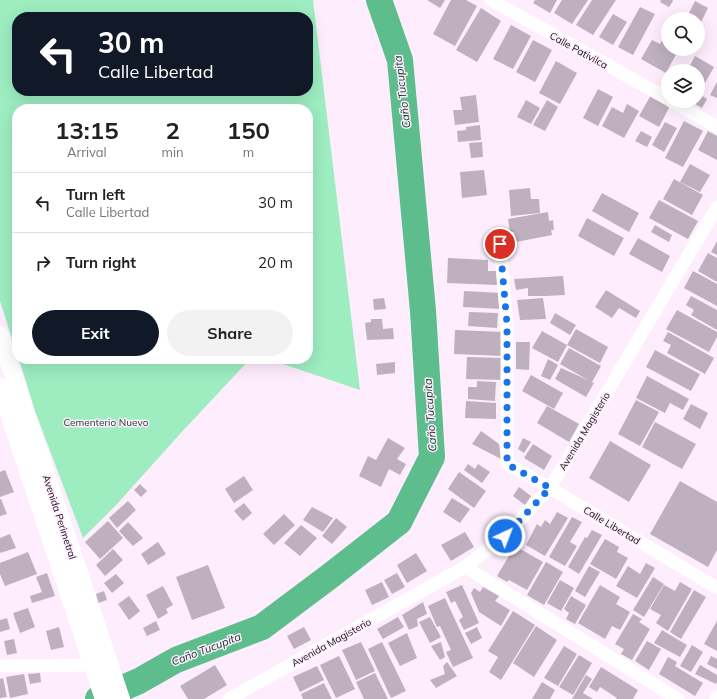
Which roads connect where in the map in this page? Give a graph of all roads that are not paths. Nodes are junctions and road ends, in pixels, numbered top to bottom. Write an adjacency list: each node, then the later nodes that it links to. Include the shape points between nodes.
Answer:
1 (491, 0): 2 (street, Calle Pativilca)
2 (661, 95)
3 (683, 108): 4 (street)
4 (717, 127)
5 (717, 207): 9 (street, Avenida Magisterio)
6 (500, 244): 9 (street, Calle Libertad, via 507,324 507,464)
7 (0, 335): 14 (street, Avenida Perimetral)
8 (0, 387): 12 (street, Avenida Perimetral)
9 (550, 488): 10 (street, Avenida Magisterio, via 505,536); 11 (street, Calle Libertad)
10 (465, 567): 16 (street, Avenida Magisterio); 17 (street)
11 (717, 588)
12 (92, 665): 13 (street); 14 (street, Avenida Perimetral)
13 (0, 666)
14 (105, 687): 15 (street, Avenida Perimetral)
15 (121, 699)
16 (229, 699)
17 (678, 699)

